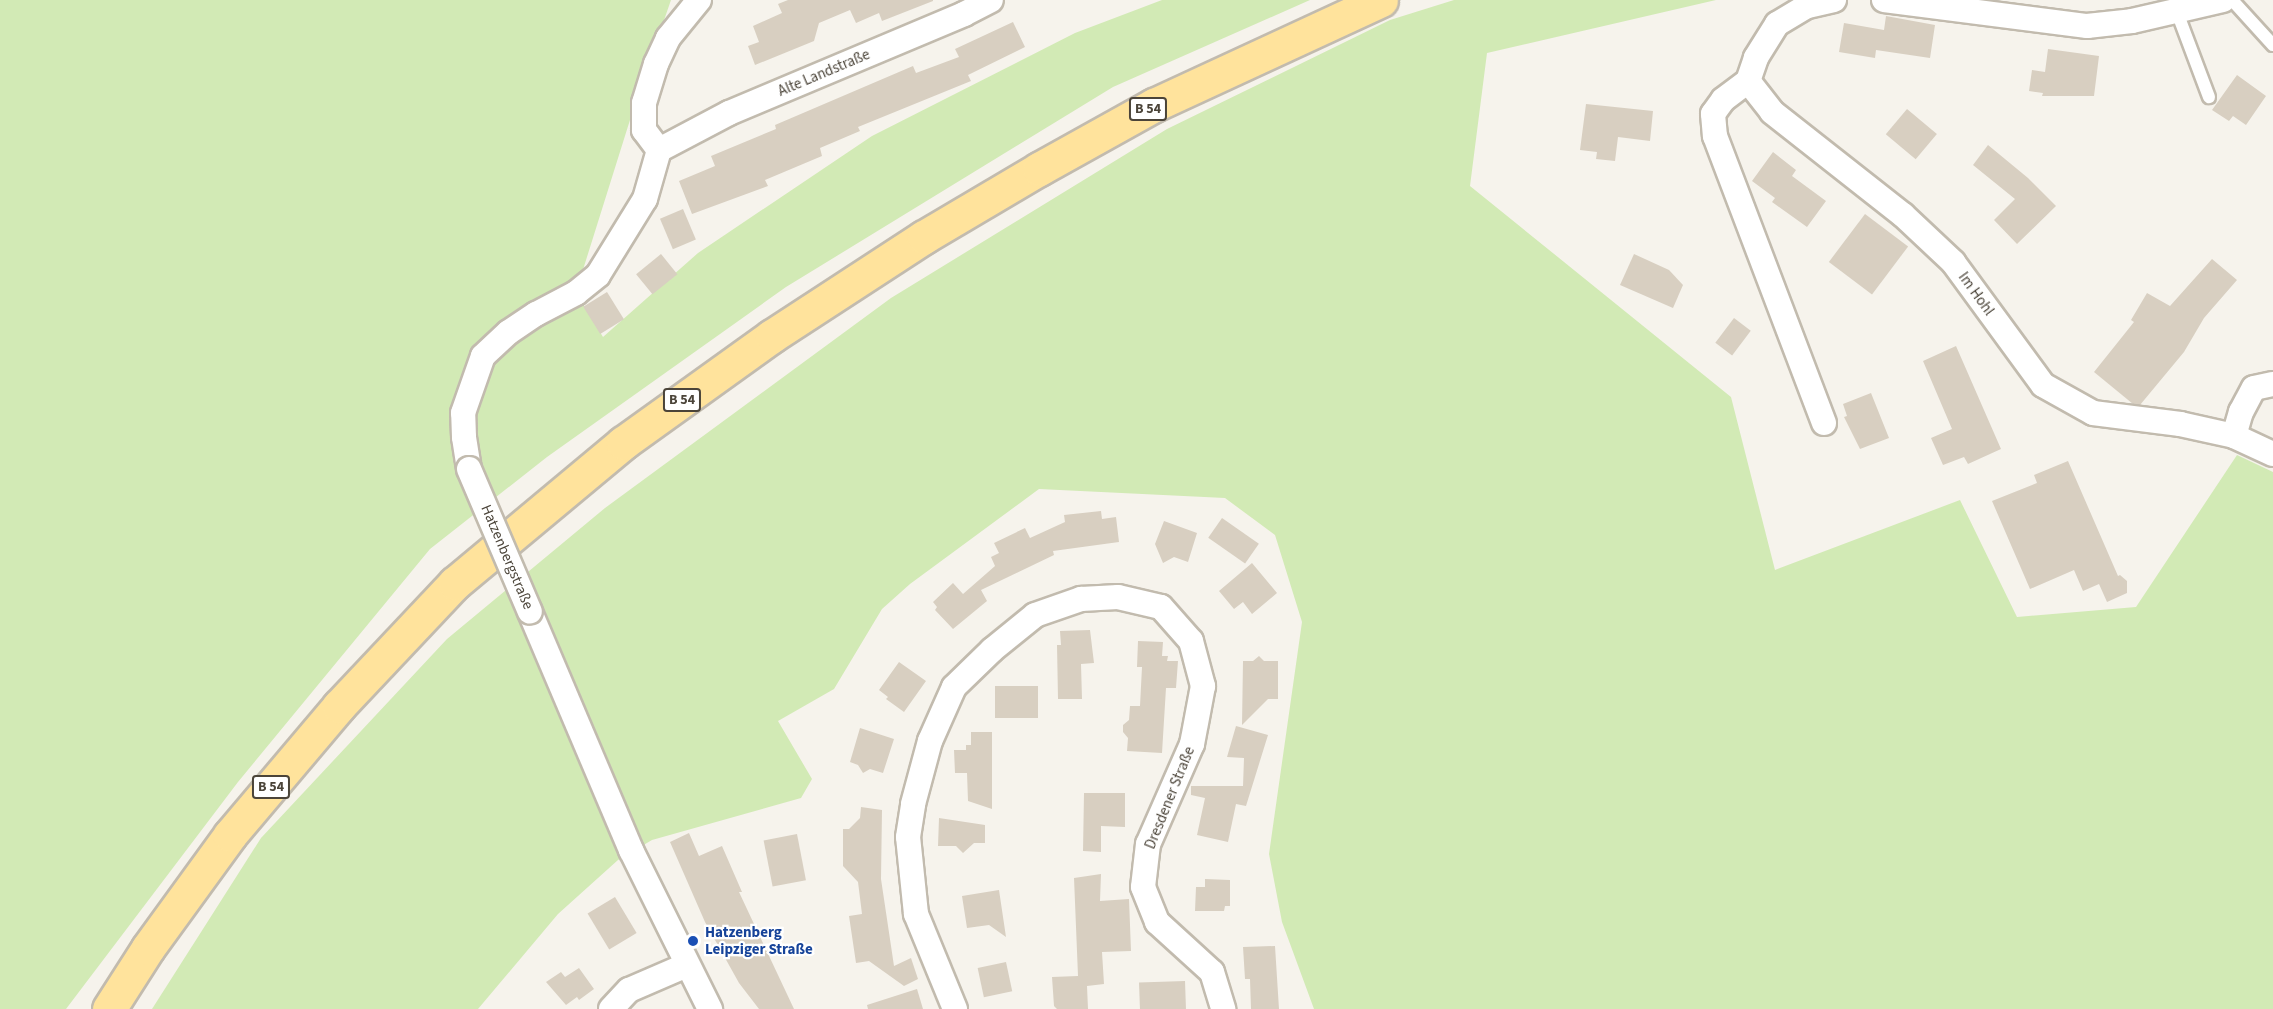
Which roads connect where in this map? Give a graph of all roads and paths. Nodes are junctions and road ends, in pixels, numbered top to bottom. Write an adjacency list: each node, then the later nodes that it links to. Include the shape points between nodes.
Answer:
1 (699, 0): 12 (street, via 668,39 644,104 644,130)
2 (991, 0): 12 (street, Alte Landstraße, via 729,113)
3 (1381, 0): 18 (main road, B 54, via 1154,105 1039,169 924,237 772,336 623,443 455,583 339,706 230,835)
4 (1834, 0): 10 (street, via 1807,6 1777,24 1756,58)
5 (1884, 0): 8 (street, via 2087,26)
6 (2223, 0): 8 (street)
7 (2232, 0): 9 (lane)
8 (2177, 12): 11 (lane)
9 (2273, 45)
10 (1748, 81): 14 (street, via 1723,100 1713,114 1715,136); 15 (street, Im Hohl, via 1773,112 1903,215 1953,262 2043,385 2093,413 2180,424)
11 (2209, 97)
12 (659, 150): 17 (street, Hatzenbergstraße, bridge, via 645,199 598,275 576,293 508,332 483,356 463,413 469,469 626,839)
13 (2273, 384): 15 (street, via 2254,388)
14 (1824, 423)
15 (2234, 436): 16 (street, Im Hohl)
16 (2273, 454)
17 (687, 965): 19 (street, via 629,990); 20 (street, Hatzenbergstraße)
18 (109, 1009)
19 (611, 1009)
20 (710, 1009)
21 (956, 1009): 22 (street, Dresdener Straße, via 916,914 908,837 930,741 954,687 1035,615 1081,599 1118,597 1161,607 1191,641 1203,686 1192,744 1148,843 1143,887 1157,922 1212,972)
22 (1223, 1009)

